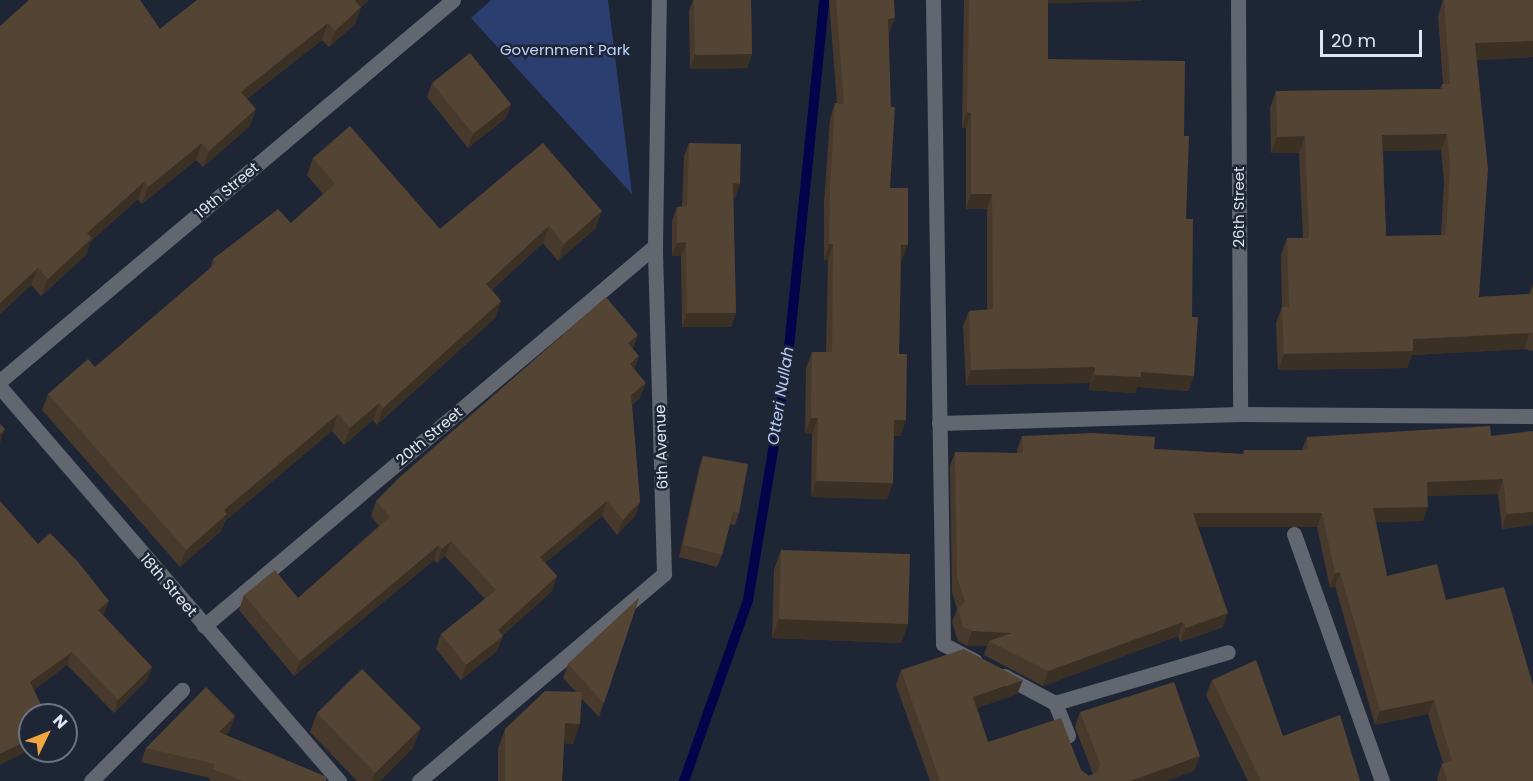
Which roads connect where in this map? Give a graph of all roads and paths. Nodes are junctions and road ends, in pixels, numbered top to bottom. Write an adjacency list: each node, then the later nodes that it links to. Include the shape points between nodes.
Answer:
1 (453, 0): 6 (street, 19th Street)
2 (659, 0): 5 (street, 6th Avenue)
3 (933, 0): 10 (street)
4 (1239, 0): 8 (street, 26th Street)
5 (655, 246): 12 (street, 20th Street); 19 (street, 6th Avenue, via 664,574)
6 (0, 381)
7 (0, 387): 12 (street, 18th Street)
8 (1240, 414): 9 (street); 10 (street)
9 (1533, 416)
10 (939, 423): 15 (street, via 943,644)
11 (1294, 534): 20 (street)
12 (204, 626): 18 (street, 18th Street)
13 (1228, 652): 15 (street)
14 (182, 690): 17 (street)
15 (1055, 704): 16 (street)
16 (1072, 748)
17 (91, 781)
18 (339, 781)
19 (419, 781)
20 (1382, 781)

